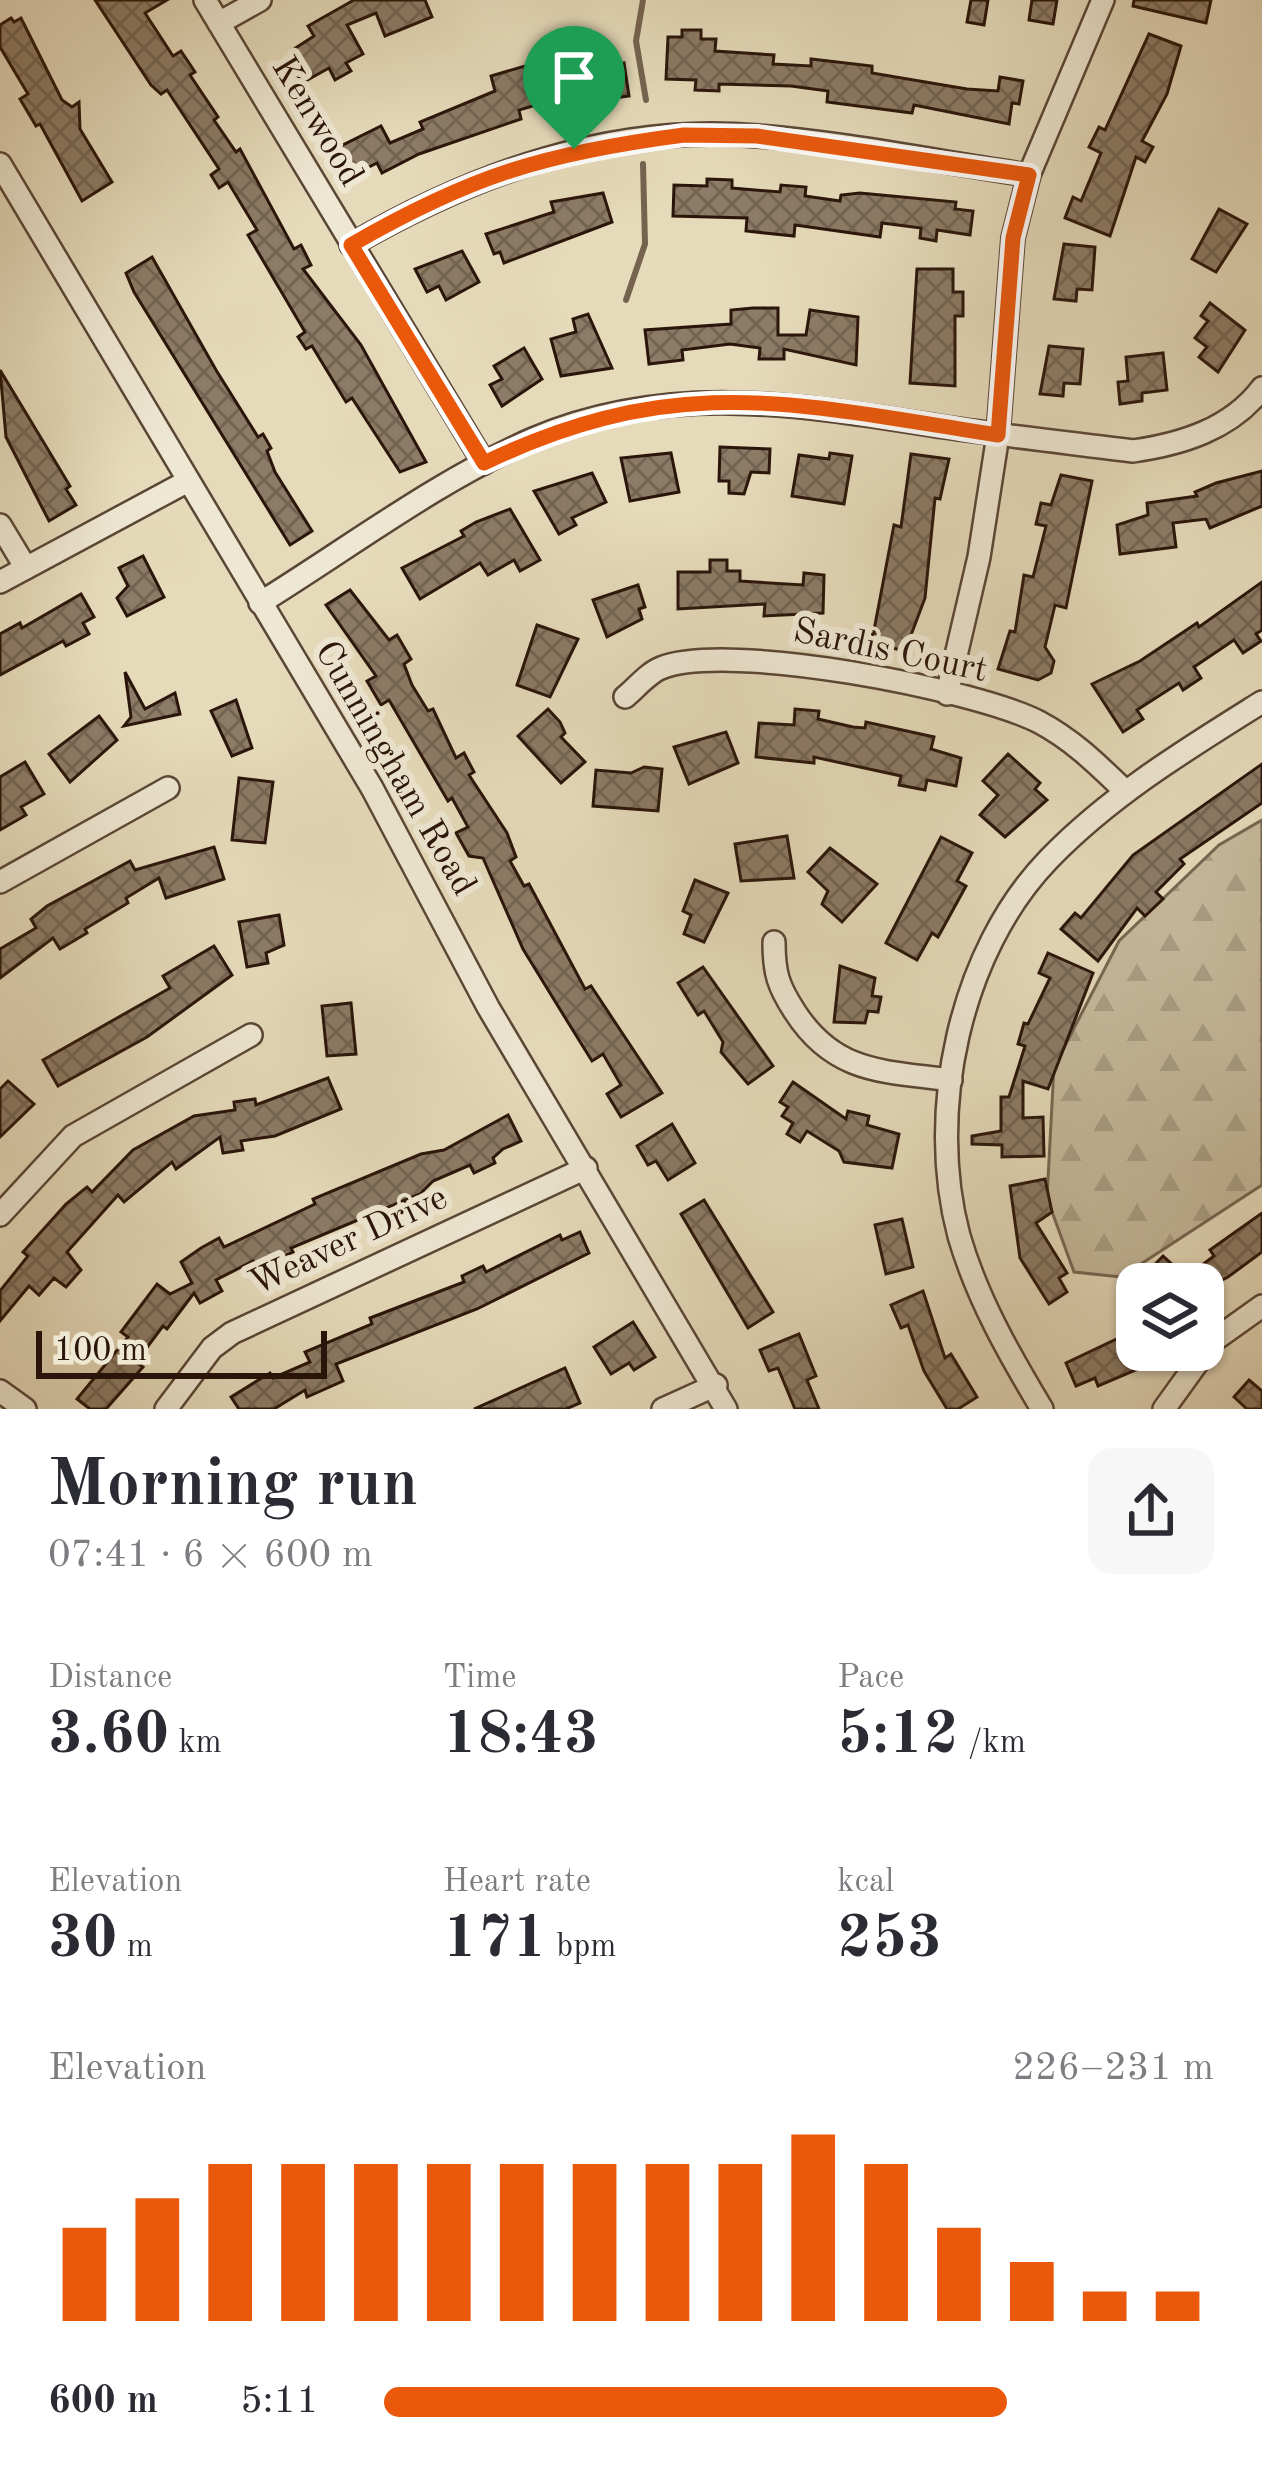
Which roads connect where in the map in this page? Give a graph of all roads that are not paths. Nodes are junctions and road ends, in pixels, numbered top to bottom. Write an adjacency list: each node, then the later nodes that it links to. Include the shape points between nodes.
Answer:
1 (205, 0): 4 (street, Kenwood)
2 (260, 0): 4 (street)
3 (1103, 0): 6 (street)
4 (219, 23): 7 (street, Kenwood)
5 (0, 164): 11 (street, Cunningham Road)
6 (1029, 175): 7 (street, via 757,136 684,135 574,149 497,172); 9 (street, via 1013,238)
7 (351, 245): 10 (street, Kenwood)
8 (1262, 388): 9 (street, via 1219,425 1175,445 1133,451)
9 (998, 435): 10 (street, via 712,399 596,417); 16 (street)
10 (484, 463): 15 (street)
11 (188, 482): 13 (street); 15 (street, Cunningham Road)
12 (0, 525): 13 (street)
13 (26, 568): 14 (street)
14 (0, 582)
15 (260, 603): 25 (street, Cunningham Road)
16 (947, 694): 17 (street, Sardis Court, via 758,658 661,668); 20 (street, Sardis Court, via 1036,720 1083,749)
17 (625, 697)
18 (1262, 702): 20 (street)
19 (168, 788): 21 (street)
20 (1125, 791): 24 (street, via 1046,861 997,933 963,1012)
21 (0, 882)
22 (774, 942): 24 (street, via 774,979 811,1037 841,1060)
23 (251, 1035): 26 (street, via 73,1136)
24 (951, 1080): 34 (street, via 948,1165 959,1236 998,1335)
25 (586, 1168): 28 (street, Cunningham Road); 31 (street, Weaver Drive, via 232,1333)
26 (0, 1214)
27 (1262, 1306): 35 (street, via 1214,1342)
28 (716, 1385): 32 (street); 33 (street, Cunningham Road)
29 (0, 1391): 30 (street)
30 (25, 1409)
31 (166, 1409)
32 (663, 1409)
33 (725, 1409)
34 (1042, 1409)
35 (1164, 1409)

